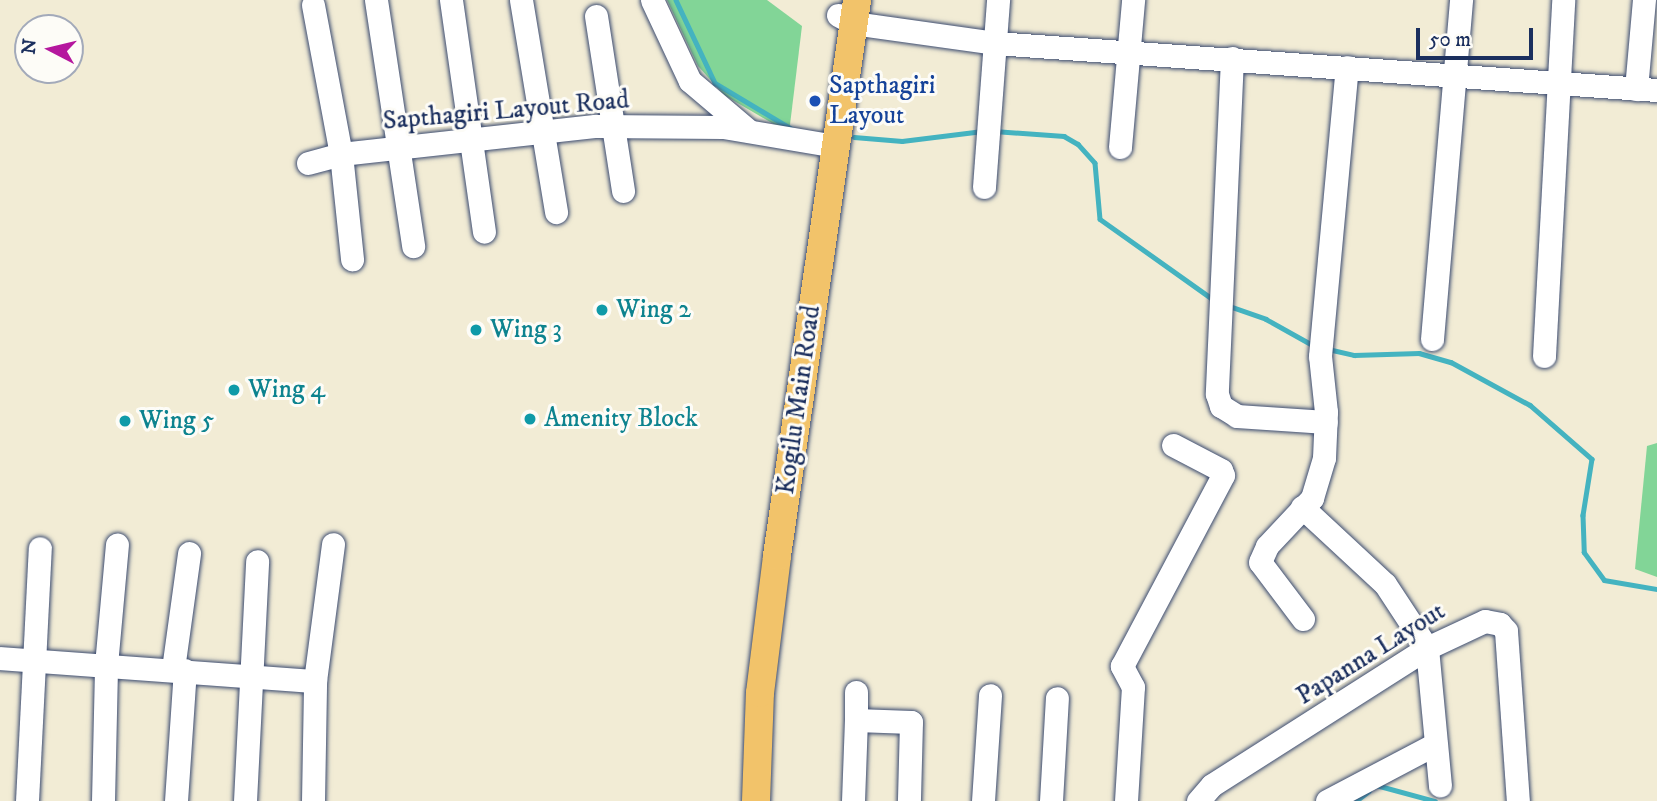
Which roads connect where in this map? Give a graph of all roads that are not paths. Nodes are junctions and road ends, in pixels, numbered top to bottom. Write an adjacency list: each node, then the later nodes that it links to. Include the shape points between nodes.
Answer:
1 (376, 0): 26 (street)
2 (451, 0): 23 (street)
3 (522, 0): 21 (street)
4 (652, 0): 22 (street, Sapthagiri Layout Road, via 690,81)
5 (998, 0): 13 (street)
6 (1132, 0): 14 (street)
7 (1461, 0): 17 (street)
8 (1563, 0): 18 (street)
9 (1644, 0): 19 (street)
10 (313, 5): 27 (street)
11 (847, 9): 13 (street); 24 (main road, Kogilu Main Road)
12 (596, 16): 20 (street)
13 (995, 43): 14 (street); 29 (street)
14 (1128, 50): 15 (street); 25 (street)
15 (1232, 58): 16 (street); 37 (street, via 1217,394 1221,406 1237,416)
16 (1347, 67): 17 (street); 37 (street, via 1321,348)
17 (1455, 75): 18 (street); 35 (street)
18 (1557, 83): 19 (street); 36 (street)
19 (1647, 90)
20 (612, 126): 21 (street, Sapthagiri Layout Road); 22 (street, Sapthagiri Layout Road, via 723,127); 30 (street)
21 (543, 131): 23 (street, Sapthagiri Layout Road); 31 (street)
22 (752, 132): 24 (street, Sapthagiri Layout Road)
23 (471, 140): 26 (street, Sapthagiri Layout Road); 32 (street)
24 (827, 145): 44 (main road, Kogilu Main Road)
25 (1120, 147)
26 (396, 148): 27 (street, Sapthagiri Layout Road); 33 (street)
27 (341, 154): 28 (street, Sapthagiri Layout Road); 34 (street)
28 (308, 163)
29 (984, 187)
30 (623, 191)
31 (556, 212)
32 (484, 232)
33 (412, 246)
34 (352, 259)
35 (1432, 339)
36 (1544, 356)
37 (1326, 422): 39 (street, via 1324,458 1312,498)
38 (1172, 445): 72 (street, via 1223,475 1122,666 1133,687)
39 (1302, 507): 46 (street, via 1267,546 1260,562); 47 (street, via 1385,584)
40 (333, 544): 53 (street)
41 (117, 545): 50 (street)
42 (40, 548): 49 (street)
43 (189, 553): 51 (street)
44 (769, 555): 66 (main road, Kogilu Main Road, via 744,692); 67 (main road, Kogilu Main Road)
45 (257, 561): 52 (street)
46 (1303, 619)
47 (1427, 648): 58 (street); 73 (street, Papanna Layout, via 1212,785); 75 (street, Papanna Layout, via 1485,621 1500,624 1506,631)
48 (0, 657): 49 (street)
49 (37, 660): 50 (street); 61 (street)
50 (106, 665): 51 (street); 62 (street)
51 (179, 670): 52 (street); 63 (street)
52 (250, 676): 53 (street); 64 (street)
53 (315, 681): 65 (street)
54 (856, 692): 57 (street)
55 (989, 695): 70 (street)
56 (1057, 698): 71 (street)
57 (856, 720): 68 (street); 69 (street, via 911,722)
58 (1435, 744): 59 (street); 60 (street)
59 (1440, 785)
60 (1365, 788): 74 (street)
61 (27, 801)
62 (103, 801)
63 (176, 801)
64 (245, 801)
65 (313, 801)
66 (740, 801)
67 (756, 801)
68 (853, 801)
69 (909, 801)
70 (983, 801)
71 (1051, 801)
72 (1126, 801)
73 (1198, 801)
74 (1327, 801)
75 (1518, 801)

